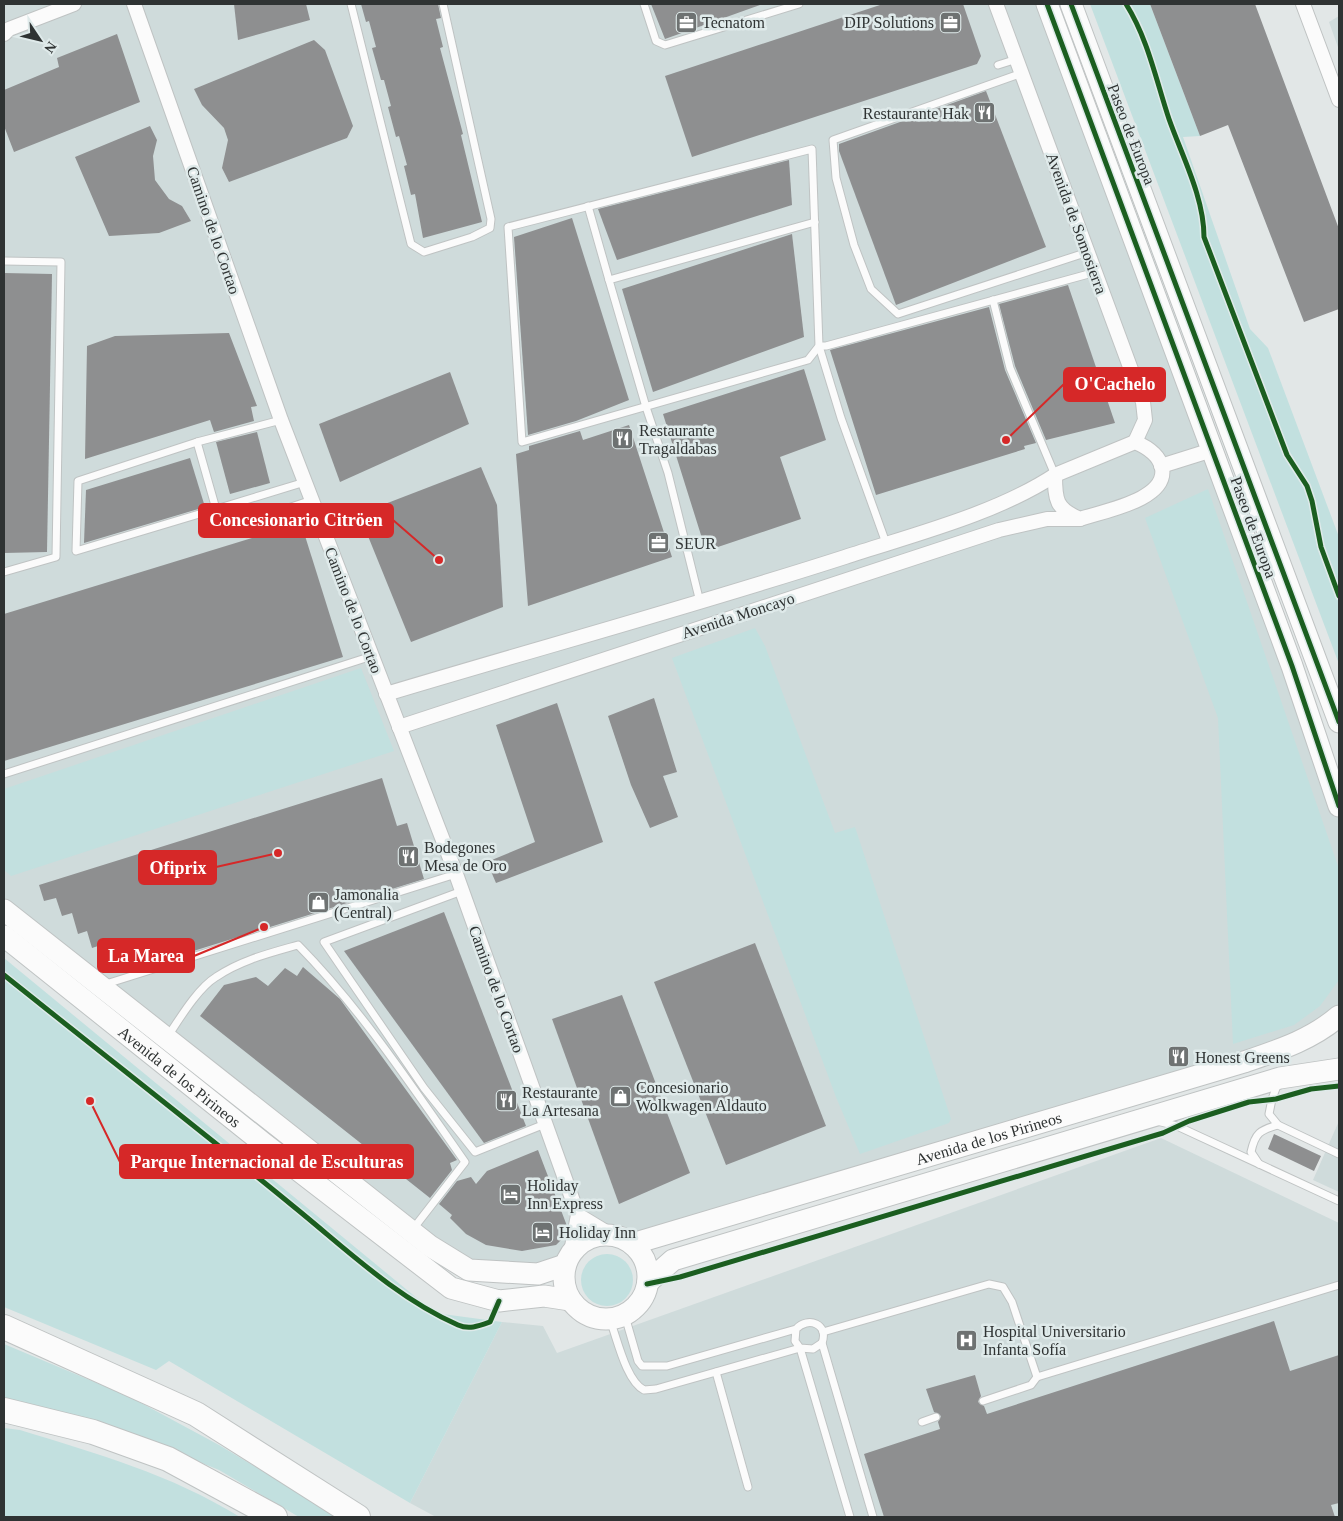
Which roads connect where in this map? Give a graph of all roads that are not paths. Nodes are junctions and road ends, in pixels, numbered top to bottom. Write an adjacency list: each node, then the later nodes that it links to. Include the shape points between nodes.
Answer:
1 (74, 4): 11 (street, via 9,29)
2 (134, 4): 25 (street, Camino de lo Cortao)
3 (351, 4): 4 (lane, via 411,244 424,252 490,228)
4 (443, 4)
5 (644, 4): 6 (lane, via 656,41 665,45)
6 (799, 4)
7 (996, 4): 12 (street, Avenida de Somosierra)
8 (1047, 4): 28 (main road, Paseo de Europa)
9 (1071, 4): 42 (main road, Paseo de Europa)
10 (1304, 4): 15 (street)
11 (4, 34)
12 (1017, 59): 13 (lane); 14 (street, Avenida de Somosierra)
13 (998, 65)
14 (1022, 74): 18 (street, Avenida de Somosierra); 18 (lane, via 833,140 836,178 854,245 871,289 898,314)
15 (1339, 100)
16 (588, 206): 17 (lane, via 812,149); 21 (lane); 24 (lane, via 508,227 522,442)
17 (815, 222): 21 (lane); 23 (lane)
18 (1088, 252): 20 (street, Avenida de Somosierra)
19 (4, 262): 37 (lane, via 61,262 56,557)
20 (1096, 272): 22 (lane); 27 (street, Avenida de Somosierra, via 1143,402 1145,420)
21 (609, 280): 24 (lane)
22 (993, 300): 23 (lane); 30 (lane, via 1010,368)
23 (819, 346): 24 (lane, via 808,360); 36 (lane)
24 (646, 407): 38 (lane, via 668,473)
25 (281, 420): 26 (lane); 31 (street, Camino de lo Cortao)
26 (197, 442): 33 (lane); 33 (lane, via 78,481 76,551)
27 (1135, 442): 29 (street, via 1155,454); 30 (street, Avenida Moncayo)
28 (1212, 450): 29 (street); 45 (main road, Paseo de Europa, via 1292,666)
29 (1162, 466): 35 (street, Avenida Moncayo, via 1162,478 1156,490 1143,498)
30 (1055, 475): 35 (street, via 1057,501 1064,512); 36 (street, Avenida Moncayo, via 1019,497)
31 (305, 482): 32 (street, Camino de lo Cortao); 33 (lane)
32 (312, 500): 34 (lane); 40 (street, Camino de lo Cortao)
33 (216, 509)
34 (264, 516)
35 (1080, 519): 39 (street, Avenida Moncayo, via 1047,519 999,530)
36 (886, 543): 38 (street, Avenida Moncayo)
37 (4, 572)
38 (700, 603): 39 (street); 41 (street, Avenida Moncayo)
39 (706, 625): 43 (street, Avenida Moncayo)
40 (372, 656): 41 (street, Camino de lo Cortao); 44 (lane)
41 (386, 694): 43 (street, Camino de lo Cortao)
42 (1339, 722)
43 (399, 727): 46 (street, Camino de lo Cortao)
44 (4, 774)
45 (1339, 806)
46 (456, 874): 47 (street, Camino de lo Cortao); 50 (lane)
47 (462, 891): 56 (street, Camino de lo Cortao); 56 (lane, via 324,942 424,1088 475,1152)
48 (4, 910): 50 (main road, Avenida de los Pirineos)
49 (4, 936): 68 (main road, Avenida de los Pirineos, via 450,1288 499,1301 544,1296)
50 (101, 986): 52 (main road, Avenida de los Pirineos)
51 (1339, 1016): 64 (main road, Avenida de los Pirineos, via 1305,1040 1244,1062)
52 (167, 1037): 62 (main road, Avenida de los Pirineos); 62 (lane, via 215,977 255,956 298,945 324,971 465,1162)
53 (1339, 1070): 54 (main road, Avenida de los Pirineos)
54 (1280, 1078): 55 (main road, Avenida de los Pirineos); 57 (lane, via 1269,1114)
55 (1144, 1118): 59 (lane, via 1178,1126); 66 (main road, Avenida de los Pirineos, via 673,1260)
56 (545, 1124): 61 (street, Camino de lo Cortao)
57 (1278, 1125): 58 (lane); 59 (lane, via 1263,1129 1254,1138 1251,1152)
58 (1339, 1154)
59 (1261, 1166): 60 (lane)
60 (1339, 1201)
61 (578, 1215): 63 (street); 65 (street)
62 (412, 1231): 65 (main road, Avenida de los Pirineos, via 469,1270 538,1274)
63 (611, 1235): 64 (main road); 65 (main road, via 586,1240)
64 (632, 1244): 66 (main road, via 646,1265)
65 (568, 1259): 68 (main road, via 564,1287)
66 (648, 1282): 69 (main road, via 638,1304)
67 (1339, 1285): 76 (lane)
68 (570, 1300): 69 (main road, via 592,1317)
69 (618, 1318): 71 (lane, via 640,1364 651,1367 667,1366); 75 (lane, via 628,1370 640,1388 656,1389)
70 (4, 1327): 83 (highway, via 196,1414)
71 (796, 1329): 72 (lane, via 808,1321 816,1322); 74 (lane, via 795,1341)
72 (823, 1332): 73 (lane); 76 (lane, via 989,1284 1003,1288 1012,1302)
73 (822, 1343): 74 (lane, via 813,1349); 85 (lane)
74 (800, 1348): 75 (lane); 84 (lane)
75 (716, 1372): 81 (lane)
76 (1038, 1377): 77 (lane, via 1031,1385)
77 (983, 1402)
78 (4, 1410): 82 (highway, via 93,1432 168,1459)
79 (936, 1417): 80 (lane)
80 (922, 1422)
81 (748, 1486)
82 (275, 1517)
83 (358, 1517)
84 (850, 1517)
85 (873, 1517)

